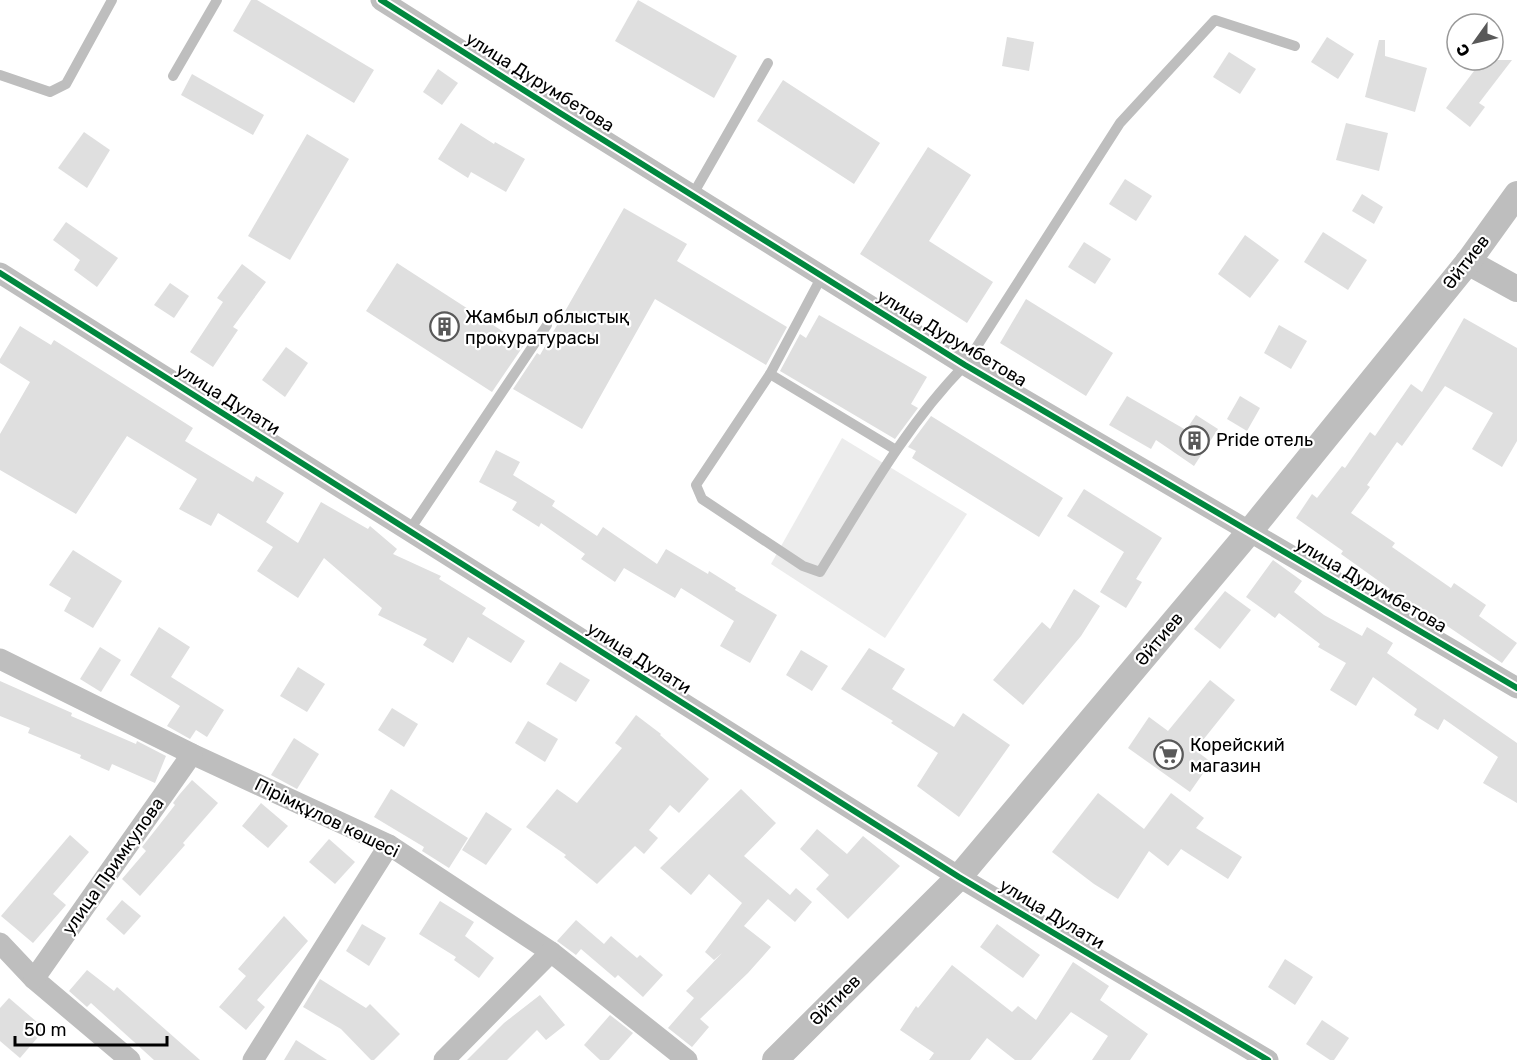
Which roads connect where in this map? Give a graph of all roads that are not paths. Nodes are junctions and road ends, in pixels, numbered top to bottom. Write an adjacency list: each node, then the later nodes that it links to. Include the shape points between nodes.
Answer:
1 (112, 0): 6 (lane, via 66,84 50,92)
2 (217, 0): 7 (lane)
3 (381, 0): 9 (street, улица Дурумбетова)
4 (1295, 46): 15 (lane, via 1215,20 1120,123)
5 (768, 63): 9 (lane)
6 (0, 75)
7 (173, 76)
8 (1517, 194): 10 (street, Әйтиев)
9 (692, 196): 12 (street, улица Дурумбетова)
10 (1468, 262): 13 (street); 19 (street, Әйтиев)
11 (0, 273): 18 (street, улица Дулати)
12 (822, 276): 15 (street, улица Дурумбетова); 16 (lane)
13 (1517, 289)
14 (547, 325): 18 (lane)
15 (965, 365): 17 (lane); 19 (street, улица Дурумбетова)
16 (770, 374): 17 (lane); 17 (lane, via 696,485 702,499 803,566 820,572)
17 (896, 450)
18 (409, 531): 24 (street, улица Дулати)
19 (1250, 531): 21 (street, улица Дурумбетова); 24 (street, Әйтиев)
20 (0, 659): 22 (street, Пірімқұлов көшесі)
21 (1517, 688)
22 (192, 754): 23 (street, Пірімқұлов көшесі); 27 (street, улица Примкулова)
23 (389, 845): 26 (street, Пірімқұлов көшесі); 29 (street)
24 (959, 877): 32 (street, Әйтиев); 33 (street, улица Дулати)
25 (0, 943): 27 (street)
26 (550, 952): 30 (street); 31 (street, Пірімқұлов көшесі)
27 (34, 979): 28 (street)
28 (130, 1060)
29 (253, 1060)
30 (444, 1060)
31 (687, 1060)
32 (775, 1060)
33 (1268, 1060)

